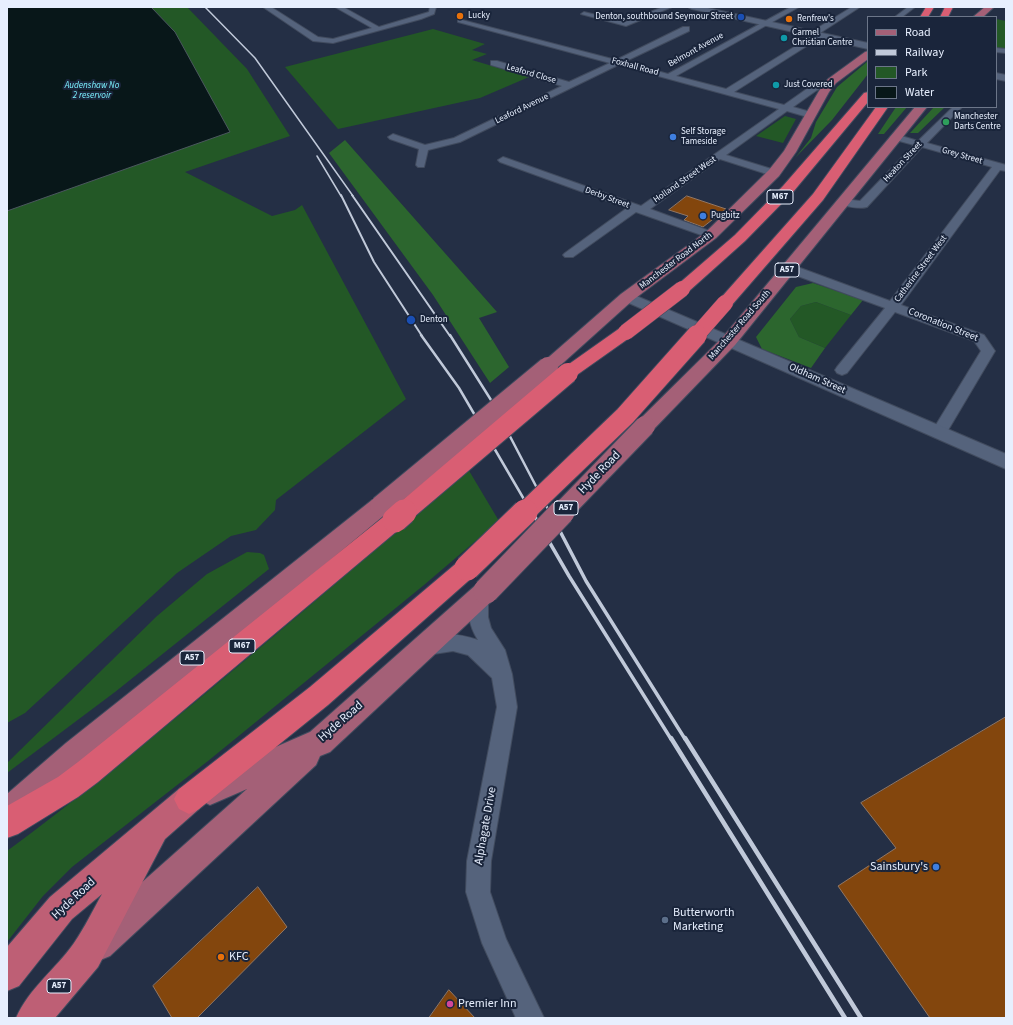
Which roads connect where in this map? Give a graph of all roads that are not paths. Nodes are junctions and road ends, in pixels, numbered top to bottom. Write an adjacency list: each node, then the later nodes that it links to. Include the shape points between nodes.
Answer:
1 (266, 7): 19 (street, via 316,39 333,41)
2 (338, 7): 19 (street)
3 (433, 7): 19 (street, via 432,13 428,15)
4 (669, 7): 12 (street, via 626,24 584,14)
5 (692, 7): 18 (street)
6 (796, 7): 18 (street, Belmont Avenue)
7 (857, 7): 21 (street)
8 (912, 7): 13 (street)
9 (930, 7): 14 (highway)
10 (949, 7): 15 (highway)
11 (990, 7): 16 (main road)
12 (595, 9)
13 (899, 16)
14 (925, 16)
15 (944, 16)
16 (978, 16)
17 (460, 21): 24 (street, Foxhall Road)
18 (765, 24): 21 (street); 26 (street, Belmont Avenue)
19 (378, 29)
20 (686, 29): 24 (street, Leaford Avenue)
21 (816, 35): 22 (street); 29 (street)
22 (867, 46)
23 (867, 55): 27 (main road, Manchester Road North / A57)
24 (616, 62): 26 (street, Foxhall Road); 28 (street, Leaford Avenue)
25 (494, 63): 28 (street, Leaford Close)
26 (669, 76): 29 (street, Foxhall Road)
27 (832, 81): 31 (street, Holland Street West, via 814,88); 35 (main road, Manchester Road North / A57)
28 (569, 85): 39 (street, Leaford Avenue, via 457,140)
29 (728, 92): 31 (street, Foxhall Road)
30 (867, 96): 57 (highway, M67, bridge, via 788,189 740,238 682,289 568,373)
31 (787, 108): 35 (street, Foxhall Road); 40 (street, Holland Street West)
32 (881, 108): 62 (highway, M67, bridge, via 818,197 625,416 467,568 319,696)
33 (919, 108): 36 (main road, Manchester Road South / A57)
34 (957, 108): 38 (street, Heaton Street)
35 (811, 115): 44 (main road, Manchester Road North / A57, via 790,152)
36 (895, 136): 38 (street, Grey Street); 45 (main road, Manchester Road South / A57)
37 (393, 137): 39 (street)
38 (920, 144): 43 (street, Grey Street); 45 (street, Heaton Street, via 863,205)
39 (424, 148): 42 (street)
40 (718, 156): 44 (street); 46 (street, Holland Street West)
41 (503, 160): 46 (street, Derby Street)
42 (421, 165)
43 (1002, 167): 51 (street, Catherine Street West)
44 (774, 173): 47 (main road, Manchester Road North / A57)
45 (844, 202): 49 (main road, Manchester Road South / A57)
46 (638, 210): 47 (street, Derby Street); 48 (street, Holland Street West)
47 (711, 235): 50 (main road, Manchester Road North / A57)
48 (569, 255)
49 (788, 268): 51 (street); 52 (main road, Manchester Road South / A57)
50 (627, 297): 52 (street, Oldham Street); 57 (main road, Manchester Road North / A57, bridge)
51 (894, 305): 53 (street, Catherine Street West); 55 (street, Coronation Street, via 979,338 988,351)
52 (729, 341): 54 (main road, Manchester Road South / A57); 55 (street, Oldham Street)
53 (842, 370)
54 (646, 426): 58 (main road, Hyde Road / A57, bridge)
55 (939, 433): 56 (street, Oldham Street)
56 (1006, 462)
57 (387, 513): 63 (main road, A57, via 76,753); 64 (highway, M67, via 88,772 68,787)
58 (482, 594): 59 (main road, Hyde Road / A57); 60 (street, Alphagate Drive, via 478,617 483,632 495,650)
59 (427, 646): 60 (street, via 453,642 474,648); 61 (main road, Hyde Road / A57)
60 (502, 674): 69 (street, Alphagate Drive, via 507,707 478,861 478,892 495,943)
61 (320, 742): 62 (main road, Hyde Road / A57); 66 (main road, A57)
62 (189, 799): 65 (highway, Hyde Road / A57)
63 (7, 814)
64 (7, 823)
65 (156, 827): 66 (highway, A57); 67 (highway, Hyde Road / A57, via 61,908)
66 (86, 956): 68 (highway, A57)
67 (7, 974)
68 (34, 1018)
69 (530, 1018)

